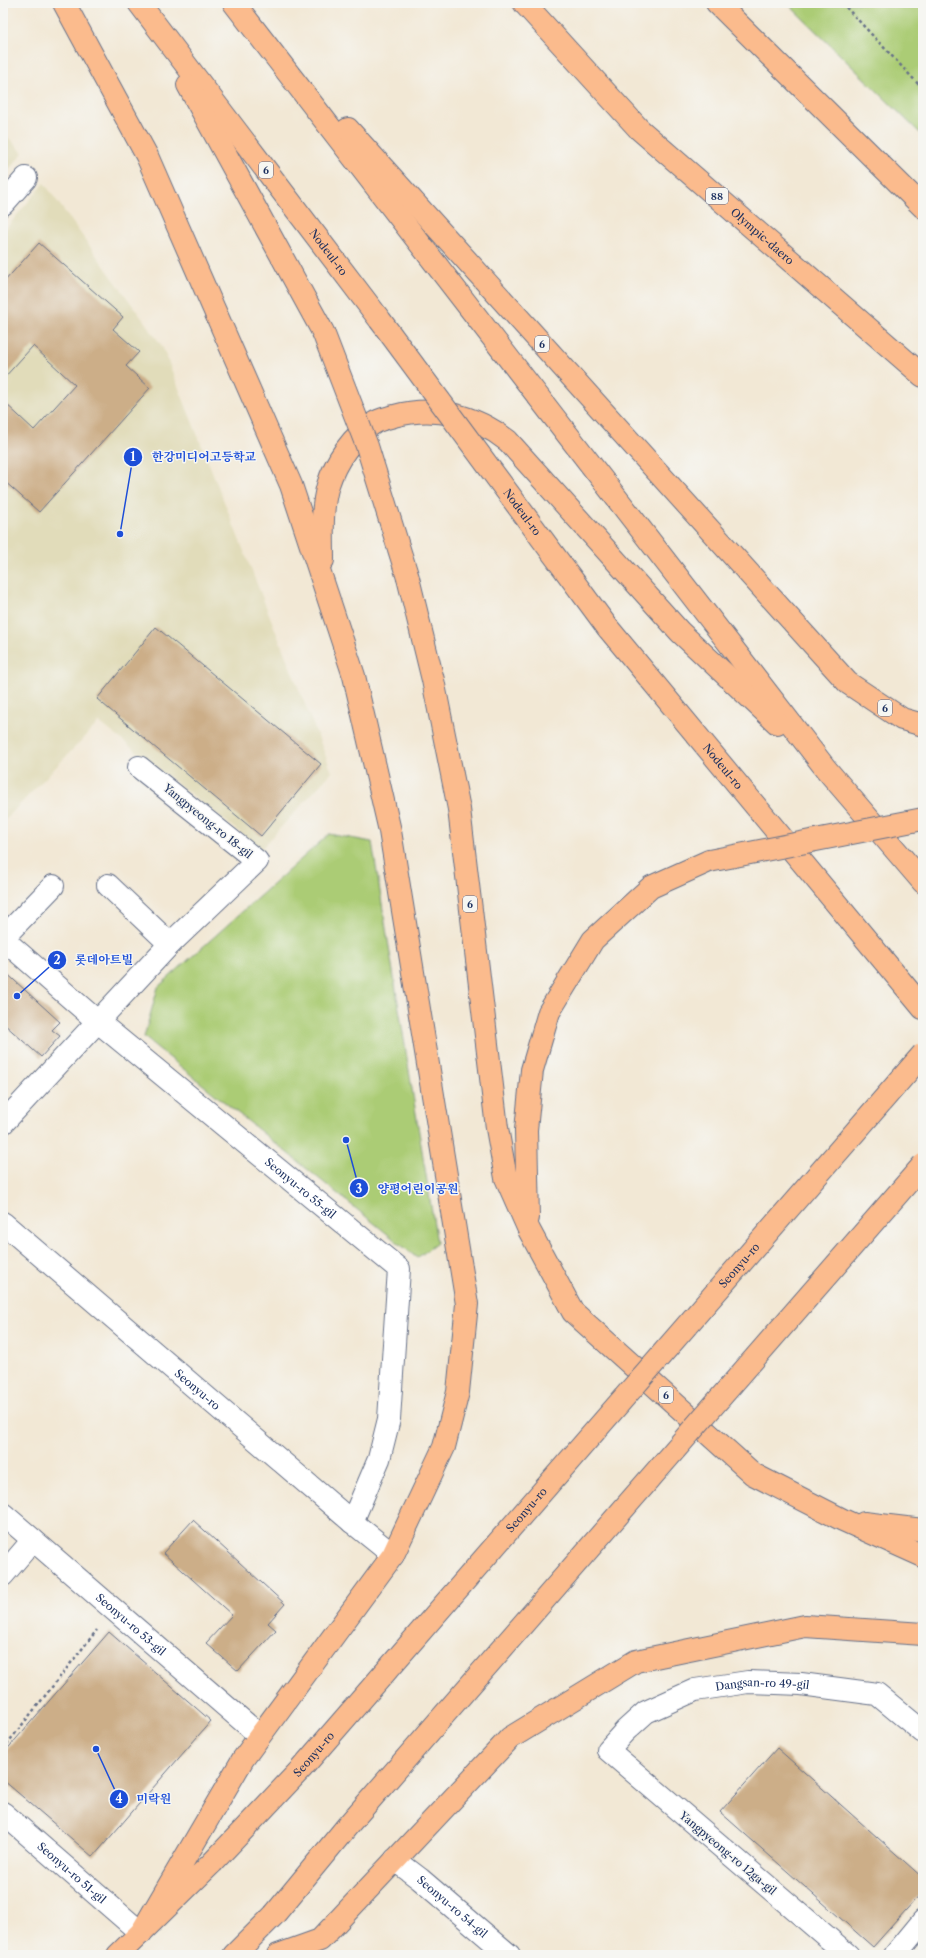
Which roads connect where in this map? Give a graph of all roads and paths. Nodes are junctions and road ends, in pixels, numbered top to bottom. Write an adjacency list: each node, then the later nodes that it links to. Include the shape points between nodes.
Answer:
1 (64, 3): 12 (main road, via 147,156 291,485)
2 (234, 3): 13 (main road, 6, via 850,685 902,719); 15 (main road)
3 (524, 3): 11 (main road, Olympic-daero / 88, via 639,129)
4 (717, 3): 10 (main road)
5 (842, 3): 7 (path)
6 (145, 11): 22 (main road, Nodeul-ro / 6, bridge, via 380,320 608,628); 28 (main road, 6, bridge, via 323,332 367,446 408,578 433,680 459,809 497,1128 506,1178)
7 (923, 89)
8 (26, 178): 9 (street)
9 (3, 204)
10 (923, 207)
11 (923, 376)
12 (324, 582): 15 (main road, via 323,511 328,484 355,438 375,422 409,412 442,411 473,419 508,440 680,632); 34 (main road, via 354,676 390,831 467,1304 458,1392 444,1447)
13 (923, 725)
14 (139, 766): 21 (street, Yangpyeong-ro 18-gil, via 257,861)
15 (826, 769): 17 (main road)
16 (923, 819): 28 (main road, bridge, via 709,861 651,887 593,940 549,1012 532,1070 526,1130)
17 (923, 882)
18 (108, 885): 21 (street)
19 (53, 886): 20 (street, Seonyu-ro 55-gil)
20 (3, 939): 23 (street, Seonyu-ro 55-gil)
21 (170, 944): 23 (street, Yangpyeong-ro 18-gil)
22 (923, 1008)
23 (97, 1020): 25 (street, Yangpyeong-ro 18-gil); 31 (street, Seonyu-ro 55-gil, via 399,1268 388,1419 379,1459)
24 (923, 1054): 46 (main road, Seonyu-ro, bridge, via 301,1768 212,1863)
25 (3, 1123)
26 (923, 1165): 48 (main road, bridge, via 349,1824 274,1915)
27 (3, 1223): 31 (street, Seonyu-ro)
28 (528, 1230): 30 (main road, 6, via 573,1312 753,1474)
29 (3, 1514): 33 (street, Seonyu-ro 53-gil)
30 (843, 1520): 32 (main road, 6); 35 (main road)
31 (352, 1522): 34 (street, Seonyu-ro)
32 (923, 1530)
33 (33, 1540): 36 (street); 37 (street, Seonyu-ro 53-gil)
34 (393, 1555): 40 (main road)
35 (923, 1556)
36 (3, 1575)
37 (113, 1609): 40 (street, Seonyu-ro 53-gil); 41 (path)
38 (923, 1634): 44 (main road, via 805,1626 636,1661 510,1738)
39 (923, 1732): 42 (street, Dangsan-ro 49-gil, via 877,1694 801,1684 748,1682 695,1690 646,1712)
40 (259, 1735): 46 (main road)
41 (3, 1749)
42 (608, 1750): 51 (street, Yangpyeong-ro 12ga-gil)
43 (3, 1812): 46 (street, Seonyu-ro 51-gil)
44 (395, 1860): 49 (main road, via 320,1940); 50 (street, Seonyu-ro 54-gil)
45 (923, 1920): 52 (street)
46 (140, 1933): 47 (main road, Seonyu-ro)
47 (118, 1955)
48 (234, 1955)
49 (278, 1955)
50 (510, 1955)
51 (848, 1955)
52 (895, 1955)

